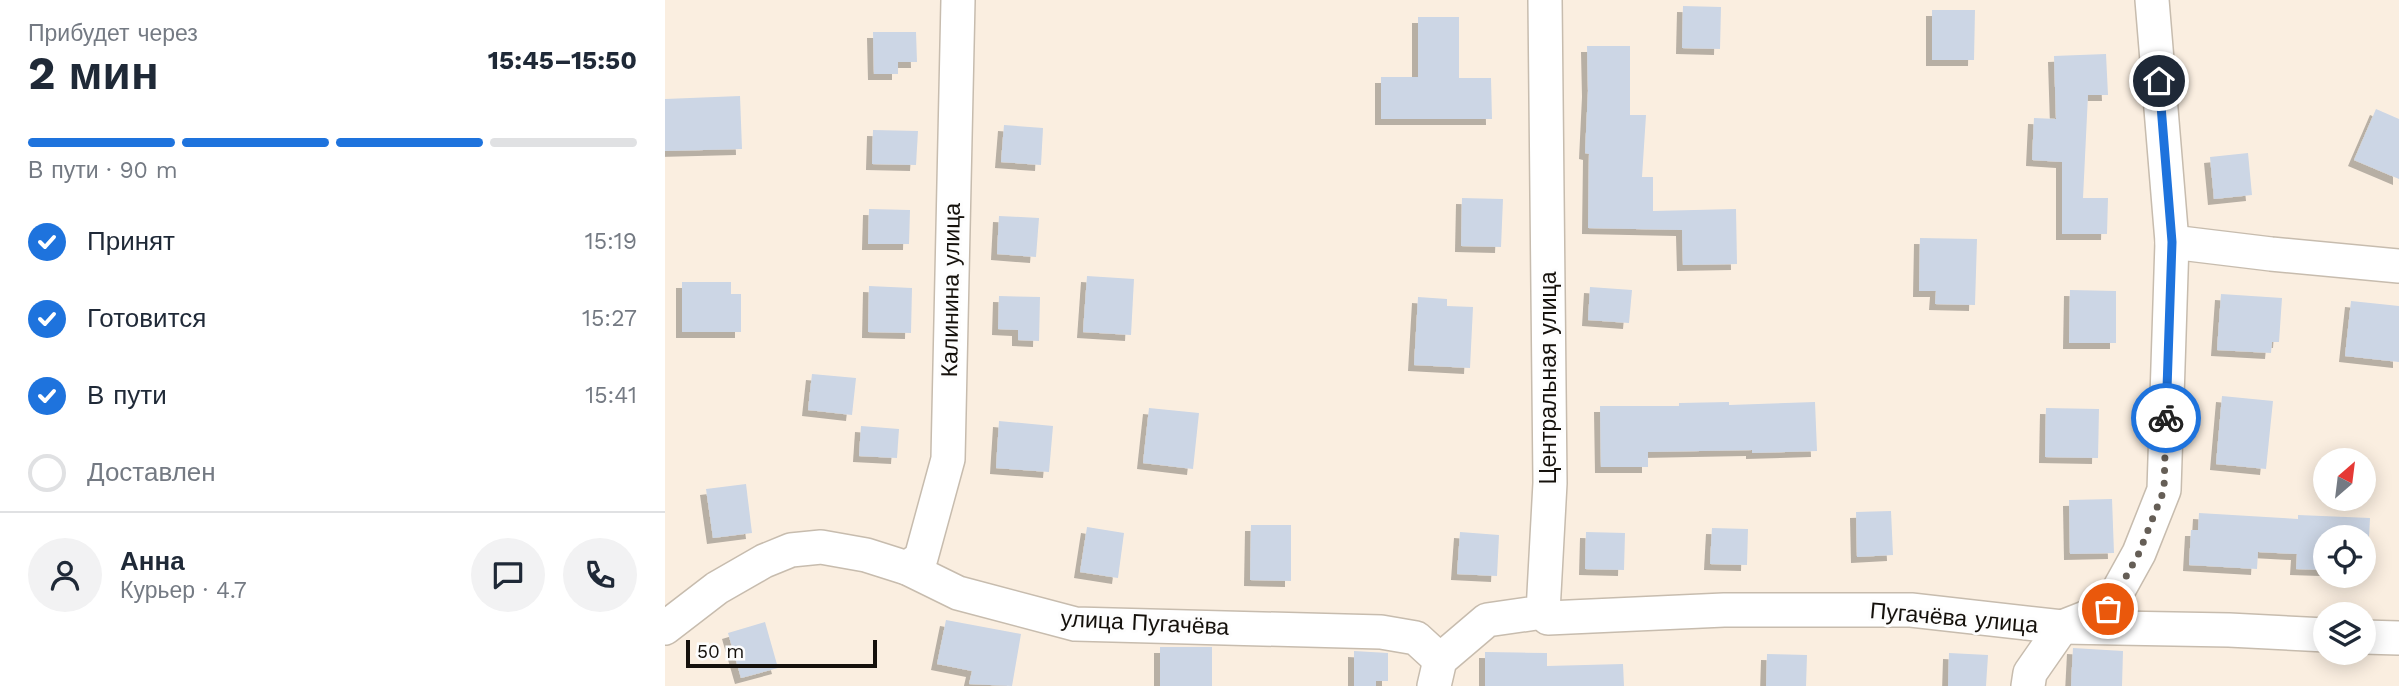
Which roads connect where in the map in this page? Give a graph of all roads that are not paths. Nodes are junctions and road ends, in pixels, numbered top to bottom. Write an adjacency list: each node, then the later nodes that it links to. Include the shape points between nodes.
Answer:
1 (958, 0): 6 (street, Калинина улица, via 948,459 921,558)
2 (1545, 0): 7 (street, Центральная улица, via 1550,483)
3 (2152, 0): 4 (street)
4 (2172, 242): 5 (street); 8 (street, via 2164,490 2139,553 2108,609)
5 (2398, 262)
6 (907, 568): 9 (street, улица Пугачёва, via 821,547 791,550 717,588); 13 (street, улица Пугачёва, via 958,593 1075,624 1381,632 1416,638)
7 (1543, 612): 8 (street, Пугачёва улица, via 1548,618 1724,610 1910,610); 13 (street, via 1487,620)
8 (2062, 627): 10 (street, Пугачёва улица); 14 (street, via 2030,673)
9 (665, 628)
10 (2313, 634)
11 (2376, 637): 12 (street)
12 (2399, 638)
13 (1437, 673)
14 (2028, 686)

